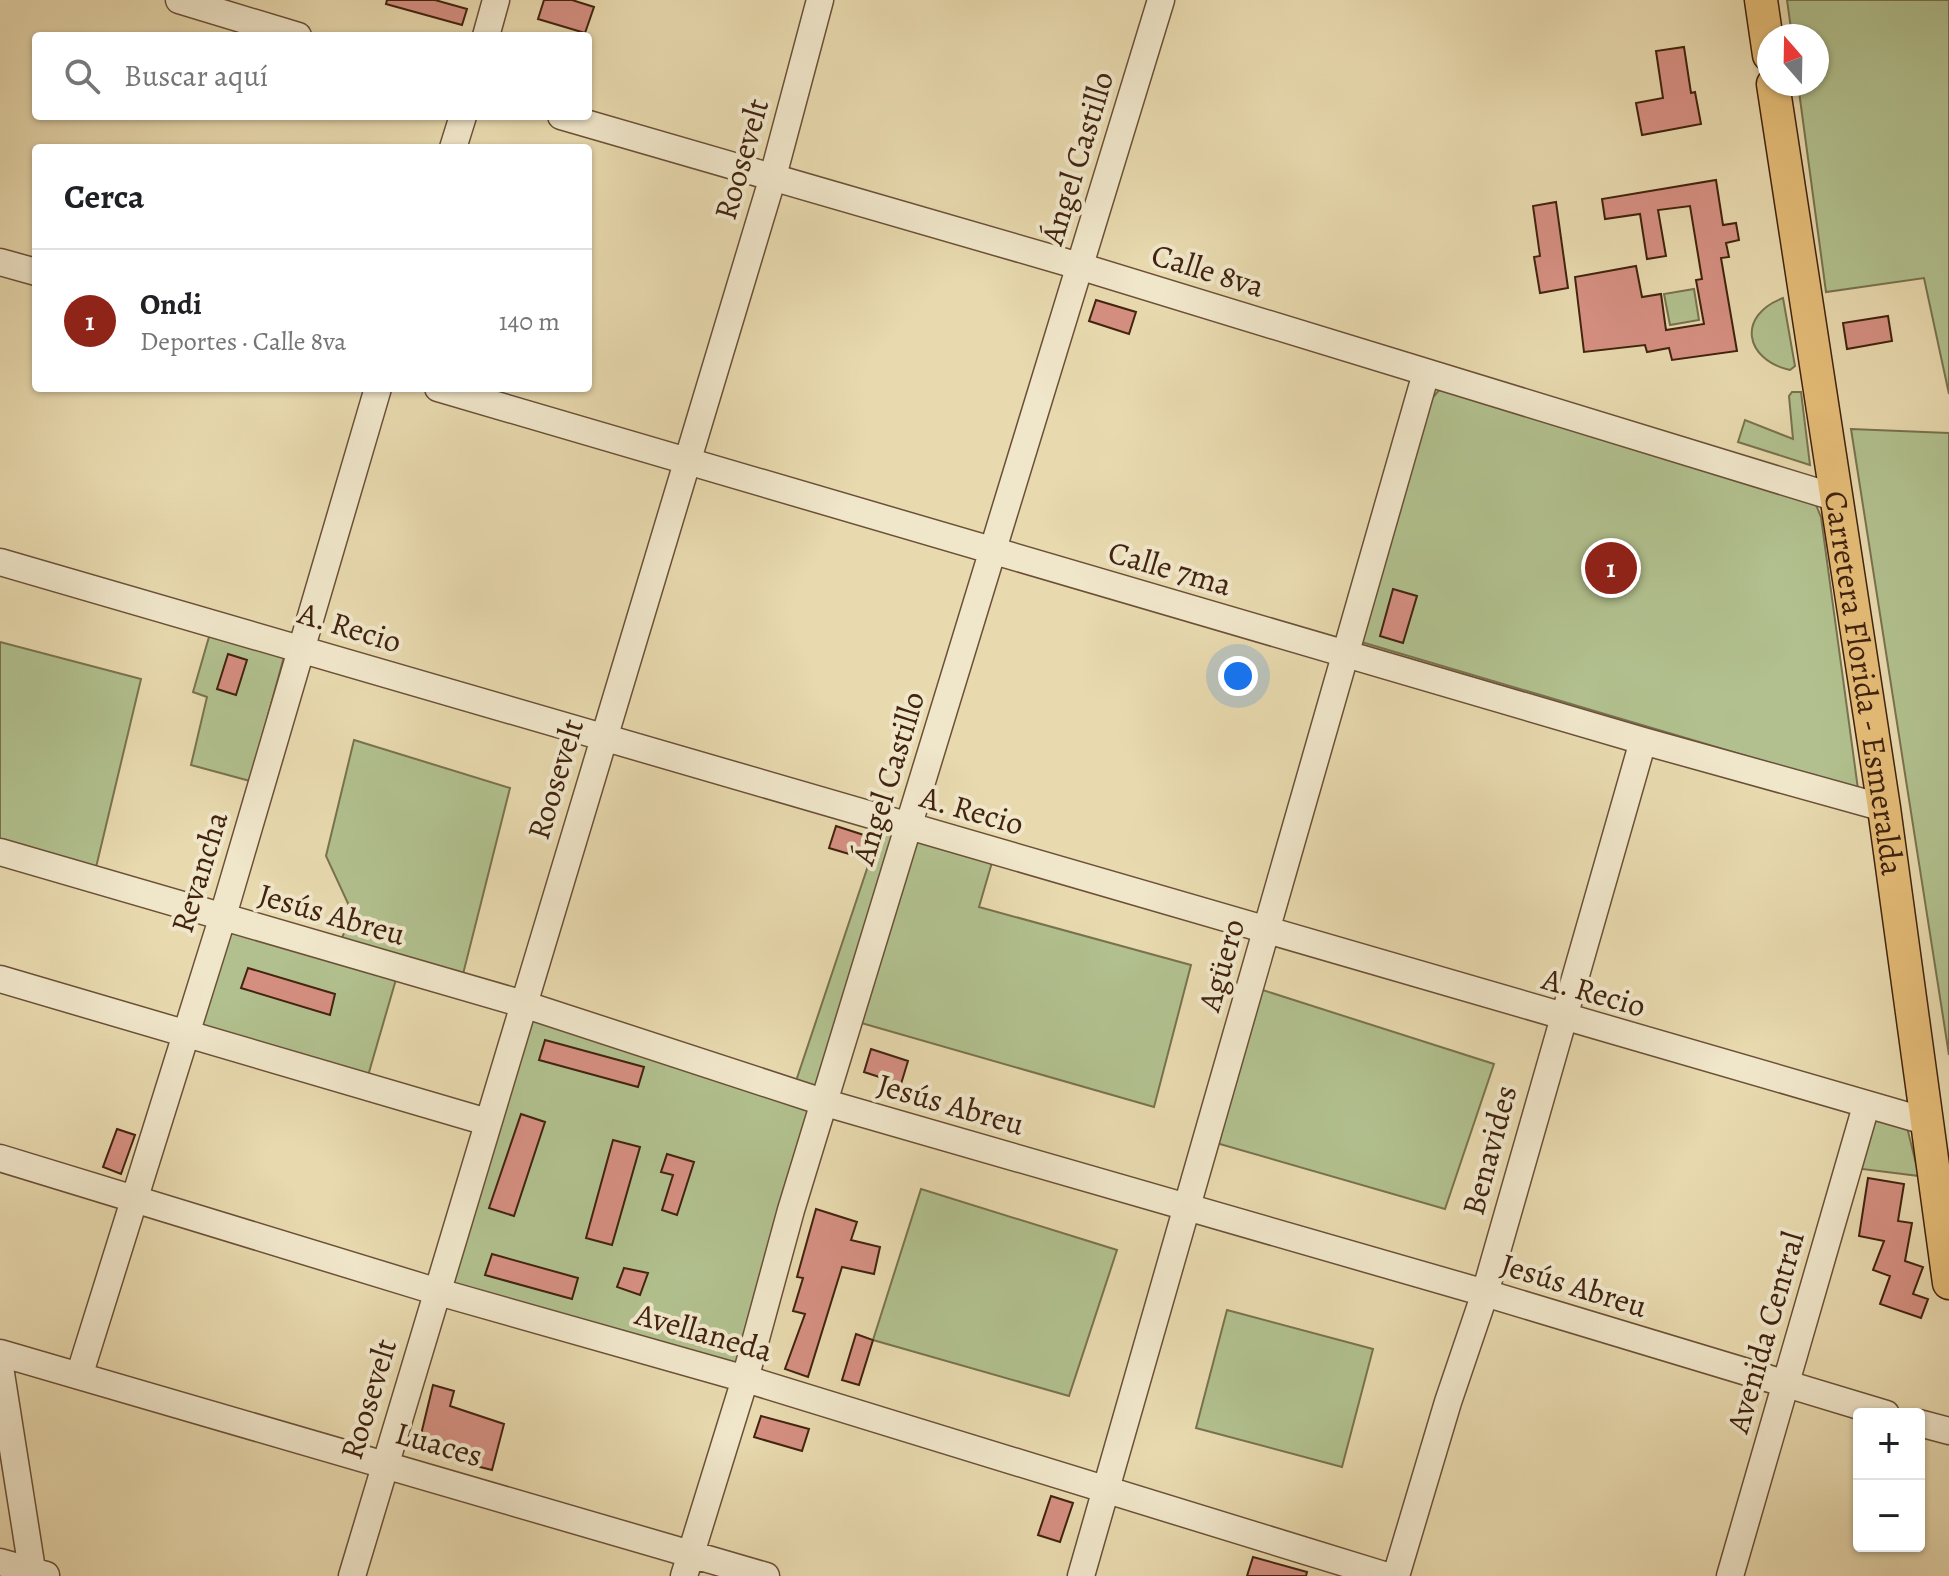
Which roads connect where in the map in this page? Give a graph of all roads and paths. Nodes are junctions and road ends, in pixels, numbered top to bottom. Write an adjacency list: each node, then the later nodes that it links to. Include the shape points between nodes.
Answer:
1 (183, 0): 7 (street)
2 (496, 0): 8 (street)
3 (820, 0): 13 (street, Roosevelt)
4 (1161, 0): 15 (street, Ángel Castillo)
5 (1761, 0): 6 (main road)
6 (1764, 24)
7 (285, 32)
8 (487, 32)
9 (1775, 96): 21 (main road, Carretera Florida - Esmeralda)
10 (462, 120): 12 (street)
11 (574, 120): 13 (street, Calle 8va)
12 (454, 144)
13 (772, 180): 15 (street, Calle 8va); 20 (street, Roosevelt)
14 (0, 262): 16 (street)
15 (1079, 266): 17 (street, Calle 8va); 22 (street, Ángel Castillo)
16 (32, 271)
17 (1426, 373): 21 (street, Calle 8va); 25 (street, Agüero)
18 (377, 392): 24 (street, Revancha)
19 (451, 392): 20 (street, Calle 7ma)
20 (686, 462): 22 (street, Calle 7ma); 26 (street, Roosevelt)
21 (1834, 497): 28 (main road, Carretera Florida - Esmeralda)
22 (992, 551): 25 (street, Calle 7ma); 29 (street, Ángel Castillo)
23 (0, 562): 24 (street, A. Recio)
24 (301, 647): 26 (street, A. Recio); 31 (street, Revancha)
25 (1345, 655): 27 (street, Calle 7ma); 32 (street, Agüero)
26 (603, 739): 29 (street, A. Recio); 34 (street, Roosevelt)
27 (1643, 741): 28 (street, Calle 7ma); 35 (street, Benavides)
28 (1884, 808): 39 (main road, Carretera Florida - Esmeralda)
29 (908, 827): 32 (street, A. Recio); 37 (street, Ángel Castillo)
30 (0, 852): 31 (street, Jesús Abreu)
31 (222, 919): 34 (street, Jesús Abreu); 36 (street, Revancha)
32 (1266, 932): 35 (street, A. Recio); 43 (street, Agüero)
33 (0, 979): 36 (street)
34 (523, 1004): 37 (street, Jesús Abreu); 40 (street, Roosevelt)
35 (1561, 1018): 38 (street, A. Recio); 47 (street, Benavides)
36 (186, 1033): 40 (street); 42 (street, Revancha)
37 (826, 1103): 43 (street, Jesús Abreu); 51 (street, Ángel Castillo)
38 (1866, 1106): 39 (street, A. Recio); 52 (street, Avenida Central)
39 (1925, 1121): 44 (main road, Carretera Florida - Esmeralda)
40 (487, 1122): 46 (street, Roosevelt)
41 (0, 1158): 42 (street, Avellaneda)
42 (135, 1198): 46 (street, Avellaneda); 50 (street, Revancha)
43 (1187, 1207): 47 (street, Jesús Abreu); 58 (street, Agüero)
44 (1948, 1276): 45 (main road, Carretera Florida - Esmeralda)
45 (1949, 1283)
46 (435, 1291): 51 (street, Avellaneda); 57 (street, Roosevelt)
47 (1485, 1293): 52 (street, Jesús Abreu); 66 (street, Benavides)
48 (0, 1353): 50 (street, Luaces)
49 (0, 1367): 54 (street)
50 (80, 1373): 57 (street, Luaces)
51 (745, 1379): 58 (street, Avellaneda); 60 (street, Ángel Castillo)
52 (1785, 1386): 53 (street, Jesús Abreu); 67 (street, Avenida Central)
53 (1864, 1408)
54 (3, 1416): 61 (street)
55 (1925, 1425): 56 (street)
56 (1949, 1431)
57 (384, 1463): 60 (street, Luaces); 62 (street, Roosevelt)
58 (1105, 1492): 64 (street, Agüero); 65 (street, Avellaneda)
59 (0, 1562): 61 (street)
60 (687, 1565): 63 (street, Luaces)
61 (38, 1574)
62 (352, 1576)
63 (766, 1576)
64 (1081, 1576)
65 (1387, 1576)
66 (1396, 1576)
67 (1730, 1576)

